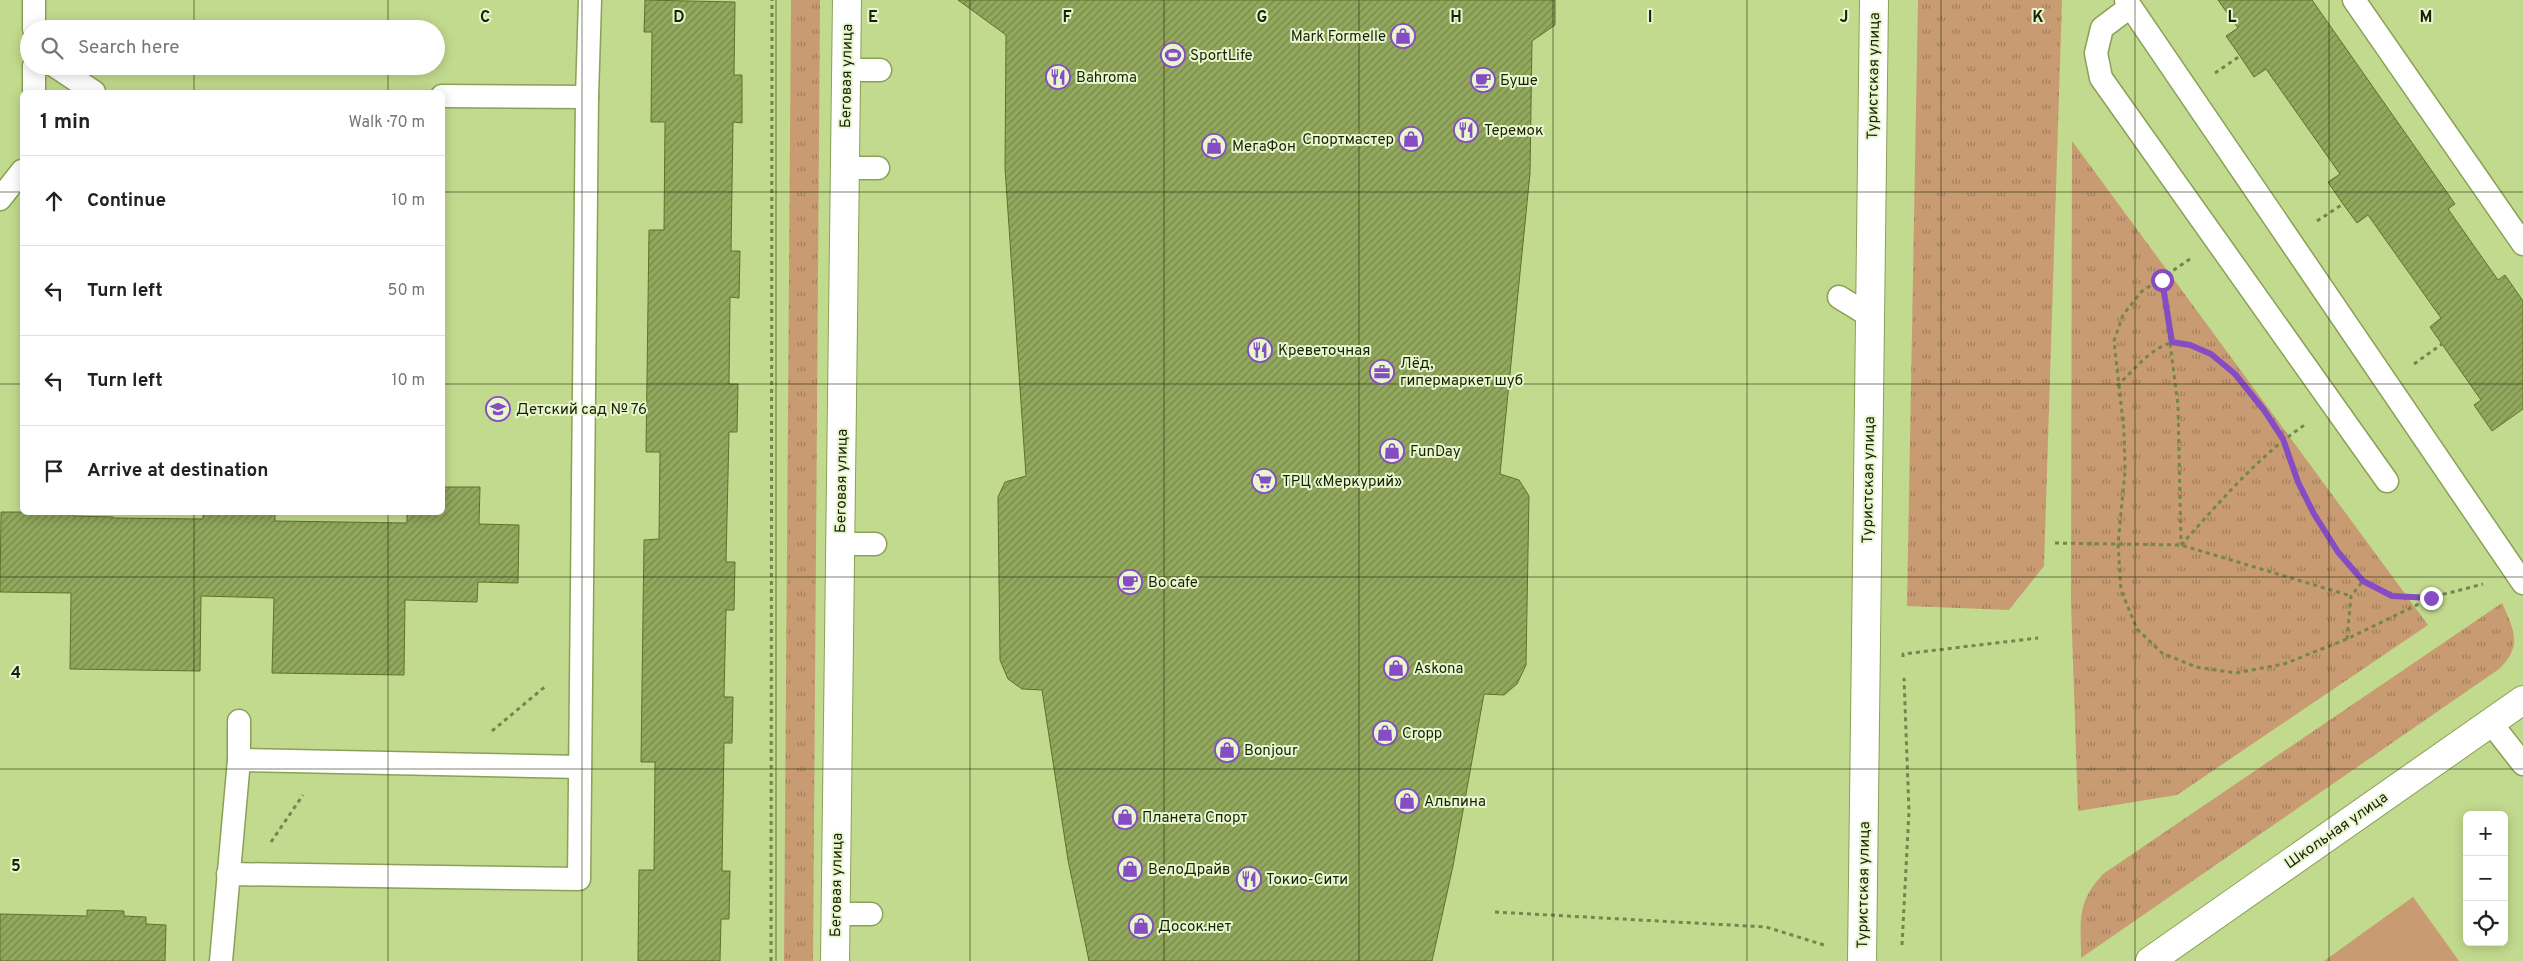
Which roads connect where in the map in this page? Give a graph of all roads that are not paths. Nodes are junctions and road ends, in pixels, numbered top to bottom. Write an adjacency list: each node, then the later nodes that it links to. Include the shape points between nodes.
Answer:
1 (34, 0): 7 (lane)
2 (590, 0): 15 (lane)
3 (847, 0): 8 (street, Беговая улица)
4 (1874, 0): 22 (street, Туристская улица)
5 (2354, 0): 20 (lane)
6 (2128, 3): 23 (lane, via 2102,28 2096,53 2101,78); 26 (lane)
7 (34, 20)
8 (846, 70): 9 (lane); 16 (street, Беговая улица)
9 (880, 70)
10 (34, 75): 12 (lane)
11 (68, 75): 13 (lane)
12 (34, 90)
13 (91, 90)
14 (445, 96): 15 (lane)
15 (587, 97): 32 (lane)
16 (845, 168): 17 (lane); 24 (street, Беговая улица)
17 (878, 168)
18 (20, 174): 19 (lane)
19 (0, 199)
20 (2523, 244)
21 (1839, 297): 22 (lane)
22 (1870, 316): 38 (street, Туристская улица)
23 (2387, 481)
24 (840, 544): 25 (lane); 34 (street, Беговая улица)
25 (875, 544)
26 (2520, 579)
27 (2523, 700): 29 (street, Школьная улица)
28 (239, 721): 30 (lane)
29 (2491, 723): 31 (lane); 39 (street, Школьная улица)
30 (239, 760): 32 (lane); 33 (lane)
31 (2523, 764)
32 (580, 767): 33 (lane, via 579,879)
33 (238, 874): 36 (lane)
34 (835, 914): 35 (lane); 37 (street, Беговая улица)
35 (871, 914)
36 (221, 961)
37 (835, 961)
38 (1862, 961)
39 (2150, 961)

